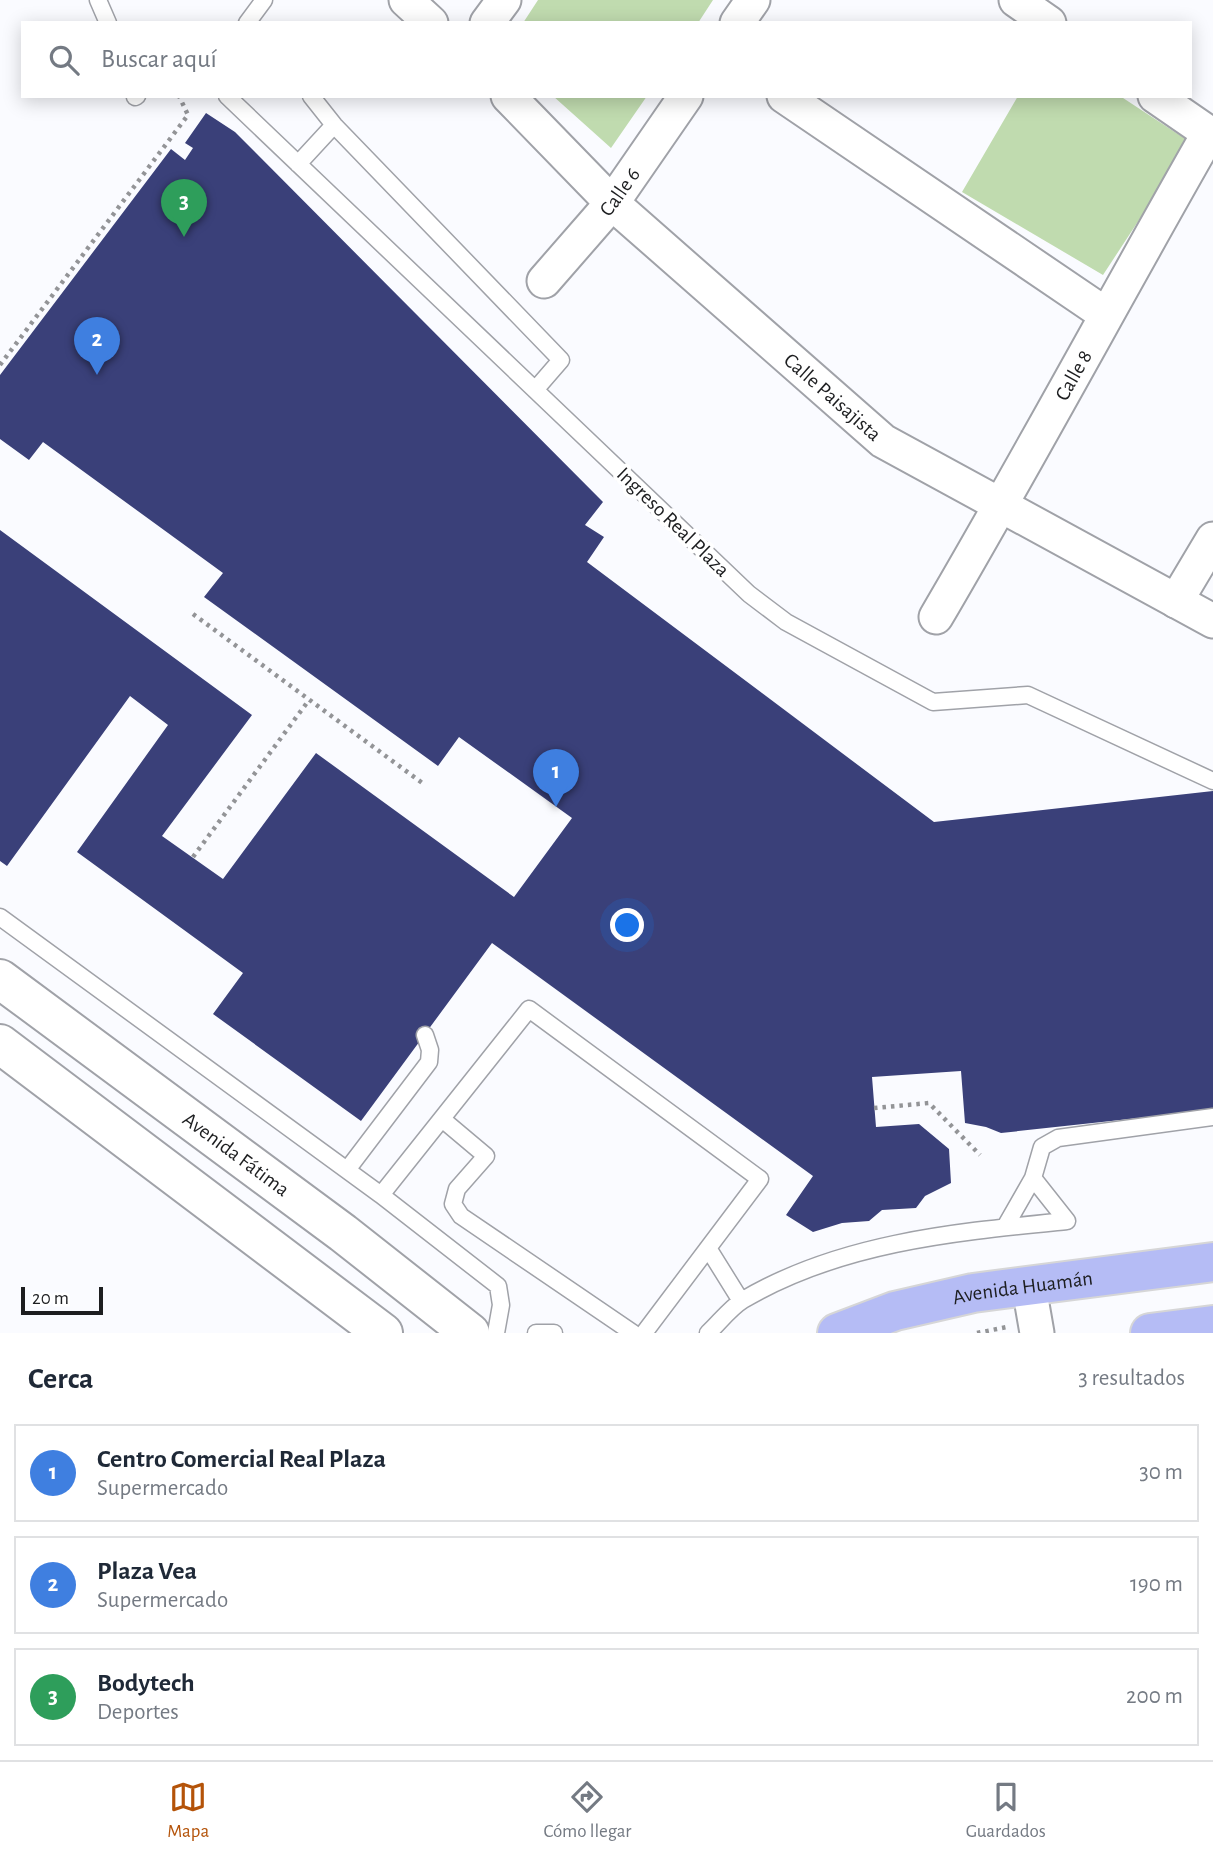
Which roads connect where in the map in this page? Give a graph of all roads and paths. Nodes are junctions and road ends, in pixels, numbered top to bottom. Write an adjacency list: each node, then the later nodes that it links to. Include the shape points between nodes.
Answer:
1 (98, 0): 7 (lane)
2 (264, 0): 8 (lane)
3 (406, 0): 9 (street)
4 (503, 0): 10 (street)
5 (753, 0): 11 (street)
6 (1016, 0): 12 (street)
7 (107, 21)
8 (248, 21)
9 (429, 21)
10 (488, 21)
11 (738, 21)
12 (1046, 21)
13 (180, 98): 26 (path, via 188,115)
14 (229, 98): 22 (lane, Ingreso Real Plaza)
15 (313, 98): 20 (lane)
16 (510, 98): 23 (street, Calle Paisajista)
17 (685, 98): 23 (street, Calle 6)
18 (787, 98): 25 (street)
19 (1159, 98): 21 (street)
20 (334, 125): 22 (lane); 27 (lane, via 561,360)
21 (1211, 135): 25 (street, Calle 8)
22 (298, 164): 27 (lane, Ingreso Real Plaza)
23 (612, 203): 24 (street, Calle 6); 28 (street, Calle Paisajista, via 883,441)
24 (544, 281)
25 (1105, 314): 28 (street, Calle 8)
26 (0, 365)
27 (535, 390): 35 (lane, Ingreso Real Plaza, via 749,594 786,622 933,702 1028,695)
28 (1002, 506): 30 (street, Calle Paisajista); 32 (street, Calle 8)
29 (1213, 539): 30 (street)
30 (1176, 601): 33 (street, Calle Paisajista)
31 (192, 614): 34 (path)
32 (936, 617)
33 (1213, 621)
34 (309, 700): 36 (path); 37 (path)
35 (1213, 781)
36 (425, 785)
37 (192, 857)
38 (0, 917): 46 (lane)
39 (0, 978): 50 (main road, Avenida Fátima)
40 (425, 1035): 46 (lane, via 429,1062)
41 (0, 1044): 53 (main road)
42 (874, 1108): 45 (path, via 929,1103)
43 (1213, 1117): 47 (lane, via 1058,1138 1042,1147)
44 (442, 1119): 48 (lane); 51 (lane, via 529,1009 760,1179); 62 (lane, via 486,1156 457,1189 453,1205 461,1216)
45 (980, 1155)
46 (347, 1170): 48 (lane)
47 (1032, 1178): 49 (lane); 49 (lane, via 1068,1221)
48 (381, 1195): 59 (lane, via 498,1286 501,1305)
49 (1005, 1227): 55 (lane, via 895,1243 816,1267)
50 (343, 1233): 53 (main road); 58 (main road, Avenida Fátima)
51 (708, 1248): 55 (lane); 63 (lane)
52 (1213, 1262): 54 (main road, Avenida Huamán)
53 (309, 1276): 57 (main road)
54 (1029, 1287): 65 (main road, Avenida Huamán, via 973,1293 895,1311); 66 (street)
55 (741, 1301): 64 (lane)
56 (1213, 1325): 67 (main road)
57 (383, 1333)
58 (470, 1333)
59 (496, 1333)
60 (536, 1333): 61 (lane)
61 (554, 1333)
62 (633, 1333)
63 (644, 1333)
64 (708, 1333)
65 (837, 1333)
66 (1037, 1333)
67 (1150, 1333)

